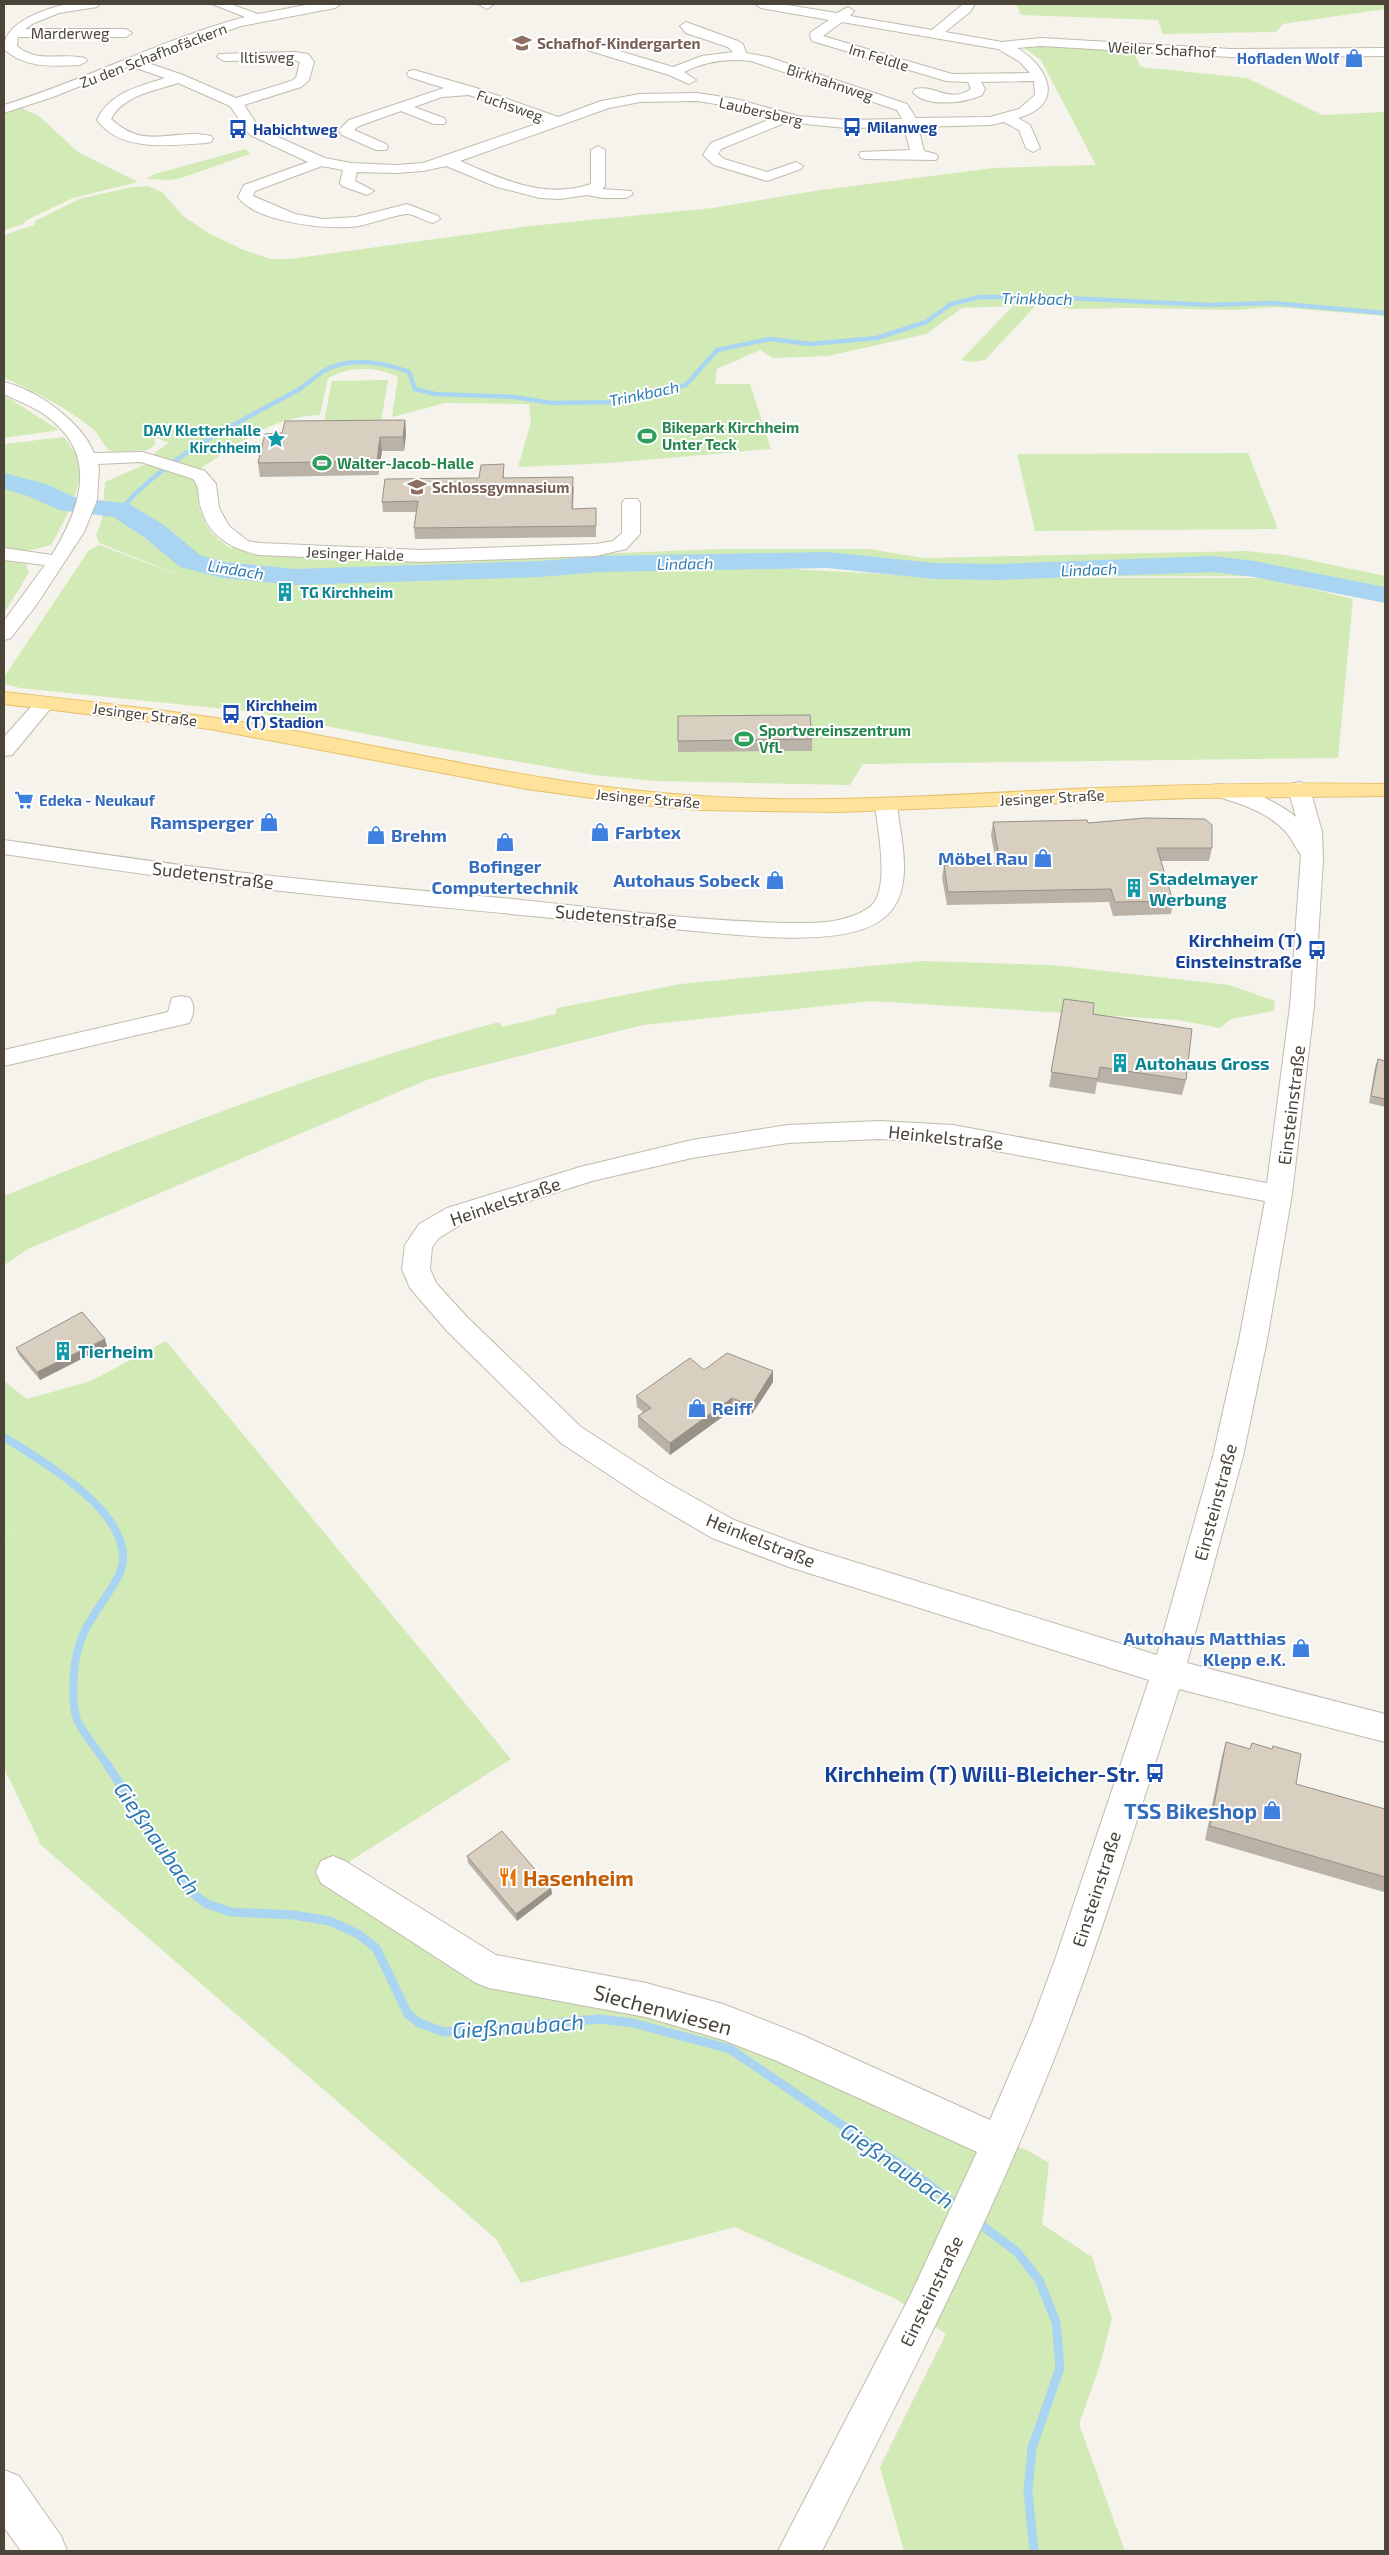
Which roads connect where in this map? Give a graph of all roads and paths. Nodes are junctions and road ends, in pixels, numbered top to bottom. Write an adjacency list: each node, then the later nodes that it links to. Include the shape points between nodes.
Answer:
1 (93, 4): 8 (street, Marderweg)
2 (218, 4): 10 (street)
3 (335, 4): 10 (street, Zu den Schafhofäckern)
4 (761, 4): 9 (street)
5 (860, 4): 9 (street)
6 (969, 4): 14 (street)
7 (34, 7): 8 (street, Marderweg)
8 (50, 13): 12 (street, Marderweg, via 28,20)
9 (839, 17): 14 (street); 26 (street, Im Feldle, via 816,38 944,77)
10 (256, 18): 21 (street, Zu den Schafhofäckern, via 217,28)
11 (686, 26): 18 (street, Birkhahnweg, via 733,44)
12 (13, 33): 13 (street, Marderweg); 20 (street, Marderweg, via 10,47 14,52 49,63)
13 (126, 33)
14 (936, 33): 16 (street)
15 (589, 46): 22 (street)
16 (1002, 46): 17 (street, Weiler Schafhof, via 1041,42 1231,53); 24 (street, via 1023,57)
17 (1384, 52)
18 (740, 54): 22 (street, Birkhahnweg, via 716,56); 37 (street, Birkhahnweg, via 894,103 905,110)
19 (224, 57): 30 (street, Iltisweg, via 295,56 303,57 307,62 302,80 296,84)
20 (80, 60)
21 (131, 62): 25 (street, Laubersberg); 32 (street, Zu den Schafhofäckern)
22 (674, 72): 29 (street, via 689,80 696,88)
23 (414, 74): 27 (street, Fuchsweg)
24 (1038, 77): 26 (street, Im Feldle); 34 (street, Laubersberg, via 1042,90 1038,101 1024,112)
25 (178, 78): 30 (street, Laubersberg); 38 (street, via 118,101 106,110 104,120 112,130 133,139)
26 (973, 79): 28 (street, Im Feldle, via 977,92 957,100 943,100)
27 (462, 90): 31 (street, Fuchsweg, via 440,93); 36 (street, Fuchsweg)
28 (920, 92)
29 (697, 97): 33 (street, Laubersberg, via 736,103); 36 (street, Laubersberg, via 659,96 620,101)
30 (235, 104): 44 (street, Laubersberg, via 255,132)
31 (402, 108): 35 (street); 39 (street, Fuchsweg, via 354,123 346,130)
32 (4, 109)
33 (784, 118): 37 (street, Laubersberg, via 838,124); 45 (street, via 716,146 710,155 719,162 758,176 774,176)
34 (1006, 118): 37 (street, Laubersberg); 40 (street, via 1025,128)
35 (439, 121)
36 (557, 121): 43 (street, Laubersberg)
37 (910, 123): 42 (street, via 925,156)
38 (206, 140)
39 (381, 147)
40 (1032, 148)
41 (598, 150): 48 (street, via 598,186)
42 (866, 155)
43 (446, 161): 46 (street, Laubersberg, via 396,169); 48 (street, via 533,194)
44 (321, 162): 46 (street, Laubersberg); 50 (street, via 249,188 245,197 304,222 378,220 407,208)
45 (796, 166)
46 (350, 167): 47 (street, via 347,183)
47 (367, 191)
48 (589, 191): 49 (street)
49 (626, 194)
50 (434, 219)
51 (4, 387): 52 (street, via 55,415 77,435)
52 (90, 459): 53 (street, Jesinger Halde, via 124,456 155,460 199,475 207,484 214,517 231,538 242,545 278,551 421,556 596,550 619,545 631,534); 55 (street, via 91,487 81,520)
53 (631, 502)
54 (4, 554): 55 (street)
55 (57, 561): 56 (street)
56 (4, 634)
57 (4, 698): 58 (main road, Jesinger Straße)
58 (45, 703): 59 (street); 63 (main road, Jesinger Straße, via 142,712 240,727 592,793 699,804)
59 (4, 750)
60 (1299, 789): 61 (main road, Jesinger Straße); 62 (main road, Jesinger Straße); 65 (street, Einsteinstraße, via 1311,832)
61 (1220, 790): 63 (main road, Jesinger Straße); 65 (street, via 1263,806 1296,827)
62 (1385, 790)
63 (886, 806): 64 (street, Sudetenstraße, via 892,851 891,894 881,909 867,919 840,927 807,930 734,927 237,879)
64 (4, 847)
65 (1312, 859): 68 (street, Einsteinstraße, via 1302,1006)
66 (181, 1004): 67 (street, via 180,1017)
67 (4, 1058)
68 (1279, 1194): 69 (street, Einsteinstraße, via 1228,1456); 69 (street, Heinkelstraße, via 953,1134 912,1130 831,1131 788,1134 692,1149 589,1173 456,1215 429,1231 418,1245 416,1268 424,1288 571,1435 655,1490 723,1529 800,1558)
69 (1168, 1672): 70 (street, Heinkelstraße); 72 (street, Einsteinstraße, via 1075,1954)
70 (1385, 1728)
71 (333, 1872): 72 (street, Siechenwiesen, via 489,1971 646,2000 723,2022 789,2048)
72 (993, 2158): 75 (street, Einsteinstraße, via 924,2310)
73 (4, 2491): 74 (street)
74 (46, 2551)
75 (799, 2551)

